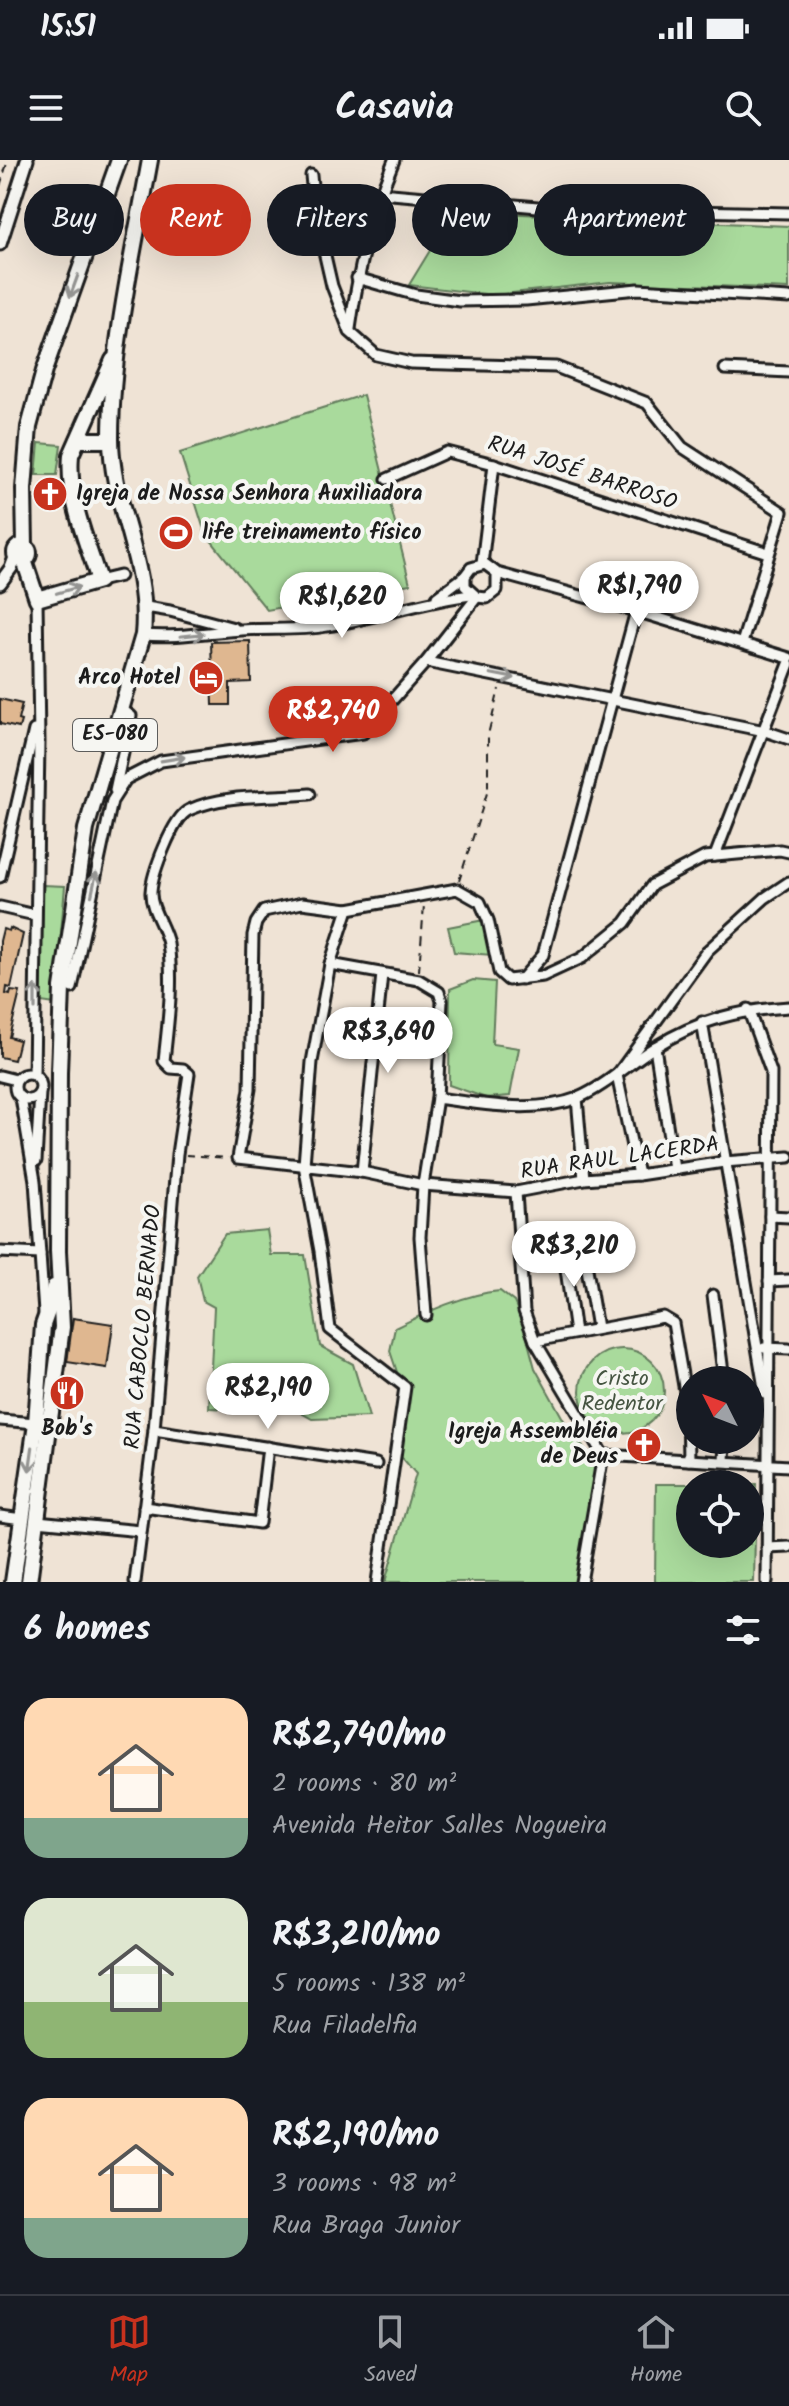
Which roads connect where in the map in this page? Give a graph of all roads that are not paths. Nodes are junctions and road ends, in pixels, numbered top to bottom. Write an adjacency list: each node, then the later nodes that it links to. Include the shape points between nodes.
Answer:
1 (27, 160): 9 (street)
2 (119, 160): 22 (main road, one-way to 22, via 29,427)
3 (150, 160): 14 (main road, ES-080)
4 (394, 160): 6 (street)
5 (311, 175): 13 (street, via 332,286)
6 (384, 184)
7 (396, 194): 8 (street, via 549,208)
8 (789, 213)
9 (0, 244)
10 (363, 256): 11 (street)
11 (357, 278): 12 (street, via 460,301 638,289); 13 (street)
12 (789, 298)
13 (350, 332): 21 (street, via 376,355 388,358 556,367 647,403 682,447 782,512)
14 (118, 349): 17 (main road); 18 (main road, ES-080)
15 (725, 369): 16 (street)
16 (789, 372)
17 (78, 440): 18 (main road); 27 (main road, via 71,455 71,484)
18 (111, 440): 32 (main road, ES-080)
19 (494, 464): 20 (street, RUA JOSÉ BARROSO, via 447,452); 21 (street, RUA JOSÉ BARROSO); 23 (street)
20 (387, 479)
21 (768, 553): 36 (street)
22 (22, 557): 28 (street); 30 (main road)
23 (482, 564): 24 (street); 26 (street)
24 (497, 573): 29 (street, via 499,584 492,595); 33 (street)
25 (120, 576): 27 (street)
26 (465, 576): 29 (street, via 465,586); 31 (street)
27 (99, 581): 30 (main road, one-way to 27)
28 (0, 583)
29 (474, 596): 31 (street); 38 (street)
30 (37, 599): 44 (street)
31 (435, 599): 34 (street, via 324,627)
32 (146, 607): 34 (street); 35 (main road, ES-080)
33 (636, 611): 36 (street); 40 (street)
34 (241, 630): 35 (street, one-way to 34)
35 (143, 635): 41 (main road, ES-080)
36 (742, 643): 37 (street)
37 (789, 658)
38 (426, 662): 40 (street, one-way to 40); 45 (street, one-way to 38, via 161,761 363,733)
39 (789, 664): 42 (street)
40 (612, 699): 42 (street); 57 (street, via 543,955)
41 (123, 710): 45 (street, via 131,716); 51 (main road, ES-080, via 86,829)
42 (765, 731): 43 (street); 48 (street)
43 (789, 739)
44 (36, 741): 49 (street); 54 (street)
45 (123, 775): 58 (street, one-way to 45, via 112,801)
46 (310, 794): 106 (street, RUA CABOCLO BERNADO, via 236,798 188,810 178,819 151,890 168,947 164,1061 189,1074 177,1154)
47 (789, 852): 48 (street)
48 (715, 856): 57 (street, via 652,885 625,923 582,958)
49 (0, 877)
50 (789, 882): 65 (street, via 707,951)
51 (77, 898): 58 (main road, ES-080); 63 (main road, ES-080, via 62,988)
52 (0, 907): 54 (street)
53 (348, 909): 55 (street); 57 (street, via 457,889 480,902 499,972 508,980); 76 (street, RUA RAUL LACERDA, via 302,903 264,911 253,935 250,1089 238,1158)
54 (35, 915): 64 (street, one-way to 54)
55 (330, 964): 56 (street); 76 (street, via 312,1062)
56 (382, 974): 71 (street, via 419,980 439,992); 78 (street)
57 (521, 980)
58 (72, 988): 63 (main road, ES-080)
59 (789, 1007): 60 (street)
60 (748, 1009): 61 (street); 74 (street, via 771,1072)
61 (702, 1022): 62 (street); 75 (street)
62 (655, 1047): 65 (street); 77 (street)
63 (59, 1073): 88 (main road, ES-080)
64 (34, 1075): 67 (street, via 26,1073); 69 (street)
65 (617, 1075): 72 (street); 79 (street)
66 (0, 1076): 67 (street)
67 (15, 1082): 68 (street); 70 (street)
68 (0, 1083)
69 (40, 1093): 70 (street); 81 (street)
70 (21, 1098): 81 (street)
71 (437, 1098): 72 (street, via 495,1106); 82 (street)
72 (577, 1098): 80 (street)
73 (789, 1157): 74 (street, RUA RAUL LACERDA)
74 (770, 1159): 75 (street, RUA RAUL LACERDA); 84 (street)
75 (724, 1162): 77 (street, RUA RAUL LACERDA); 99 (street)
76 (304, 1165): 78 (street, RUA RAUL LACERDA); 124 (street, via 330,1329 405,1387)
77 (674, 1169): 79 (street, RUA RAUL LACERDA)
78 (362, 1172): 82 (street, RUA RAUL LACERDA)
79 (638, 1175): 80 (street, RUA RAUL LACERDA)
80 (584, 1179): 83 (street, RUA RAUL LACERDA)
81 (35, 1181): 90 (street)
82 (423, 1185): 83 (street, RUA RAUL LACERDA); 94 (street, via 420,1237)
83 (516, 1192): 98 (street, via 524,1311)
84 (770, 1216): 85 (street); 92 (street)
85 (789, 1217)
86 (583, 1245): 96 (street)
87 (563, 1248): 97 (street)
88 (58, 1251): 95 (main road, ES-080); 95 (main road, ES-080)
89 (0, 1252): 90 (street)
90 (40, 1254): 95 (street)
91 (789, 1280): 92 (street)
92 (769, 1281): 100 (street)
93 (713, 1295): 102 (street)
94 (426, 1315)
95 (52, 1316): 105 (main road, ES-080); 117 (main road, ES-080)
96 (597, 1328): 97 (street); 110 (street, via 663,1317 673,1323 688,1409)
97 (575, 1333): 98 (street)
98 (535, 1341): 109 (street)
99 (757, 1348): 100 (street); 103 (street)
100 (770, 1348): 101 (street); 103 (street)
101 (789, 1349)
102 (722, 1366)
103 (768, 1414): 112 (street)
104 (0, 1420): 105 (street)
105 (36, 1423): 117 (main road, ES-080, one-way to 117)
106 (154, 1430): 107 (street); 115 (street, RUA CABOCLO BERNADO)
107 (268, 1447): 113 (street); 115 (street, via 259,1523)
108 (724, 1454): 111 (street)
109 (603, 1455): 110 (street); 125 (street)
110 (689, 1460): 111 (street)
111 (724, 1461): 112 (street)
112 (768, 1463): 114 (street); 120 (street)
113 (376, 1464)
114 (789, 1466)
115 (144, 1507): 118 (street, RUA CABOCLO BERNADO)
116 (0, 1516): 117 (street)
117 (30, 1520): 118 (street); 121 (main road, ES-080); 122 (main road, ES-080)
118 (141, 1531): 123 (street, RUA CABOCLO BERNADO)
119 (789, 1547): 120 (street)
120 (767, 1548): 126 (street)
121 (13, 1582)
122 (29, 1582)
123 (135, 1582)
124 (377, 1582)
125 (581, 1582)
126 (767, 1582)

